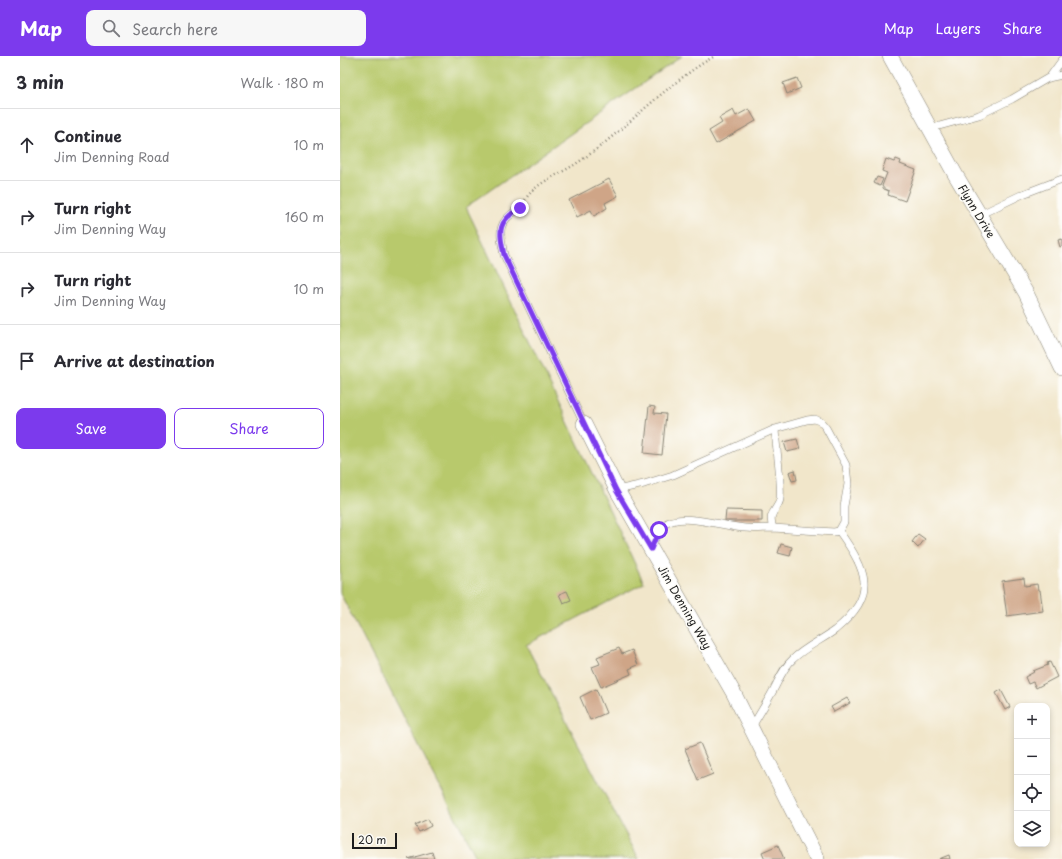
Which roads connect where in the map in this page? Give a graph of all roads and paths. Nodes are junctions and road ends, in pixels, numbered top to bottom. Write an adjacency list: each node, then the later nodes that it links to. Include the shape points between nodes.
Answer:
1 (715, 56): 8 (path, via 686,73 606,144 539,186)
2 (890, 56): 6 (street, Flynn Drive)
3 (1062, 60): 5 (lane)
4 (1062, 75): 5 (lane)
5 (1048, 78): 6 (lane, via 979,115)
6 (932, 128): 9 (street, Flynn Drive)
7 (1062, 179): 9 (lane)
8 (520, 208): 11 (lane, Jim Denning Way, via 503,221 500,233 504,255)
9 (979, 215): 10 (street, Flynn Drive, via 1026,293)
10 (1062, 368)
11 (584, 424): 13 (street, Jim Denning Way)
12 (775, 429): 13 (lane, via 672,475); 14 (lane, via 780,500 772,513); 15 (lane, via 815,419 826,428 846,465 848,484 844,522)
13 (616, 490): 16 (street, Jim Denning Way)
14 (773, 528): 15 (lane); 16 (lane, via 746,528 688,519 673,520 659,530)
15 (839, 531): 17 (lane, via 858,557 864,573 863,593 857,608 835,630 792,659)
16 (651, 549): 17 (street, Jim Denning Way)
17 (751, 727): 18 (street, Jim Denning Way)
18 (817, 859)

